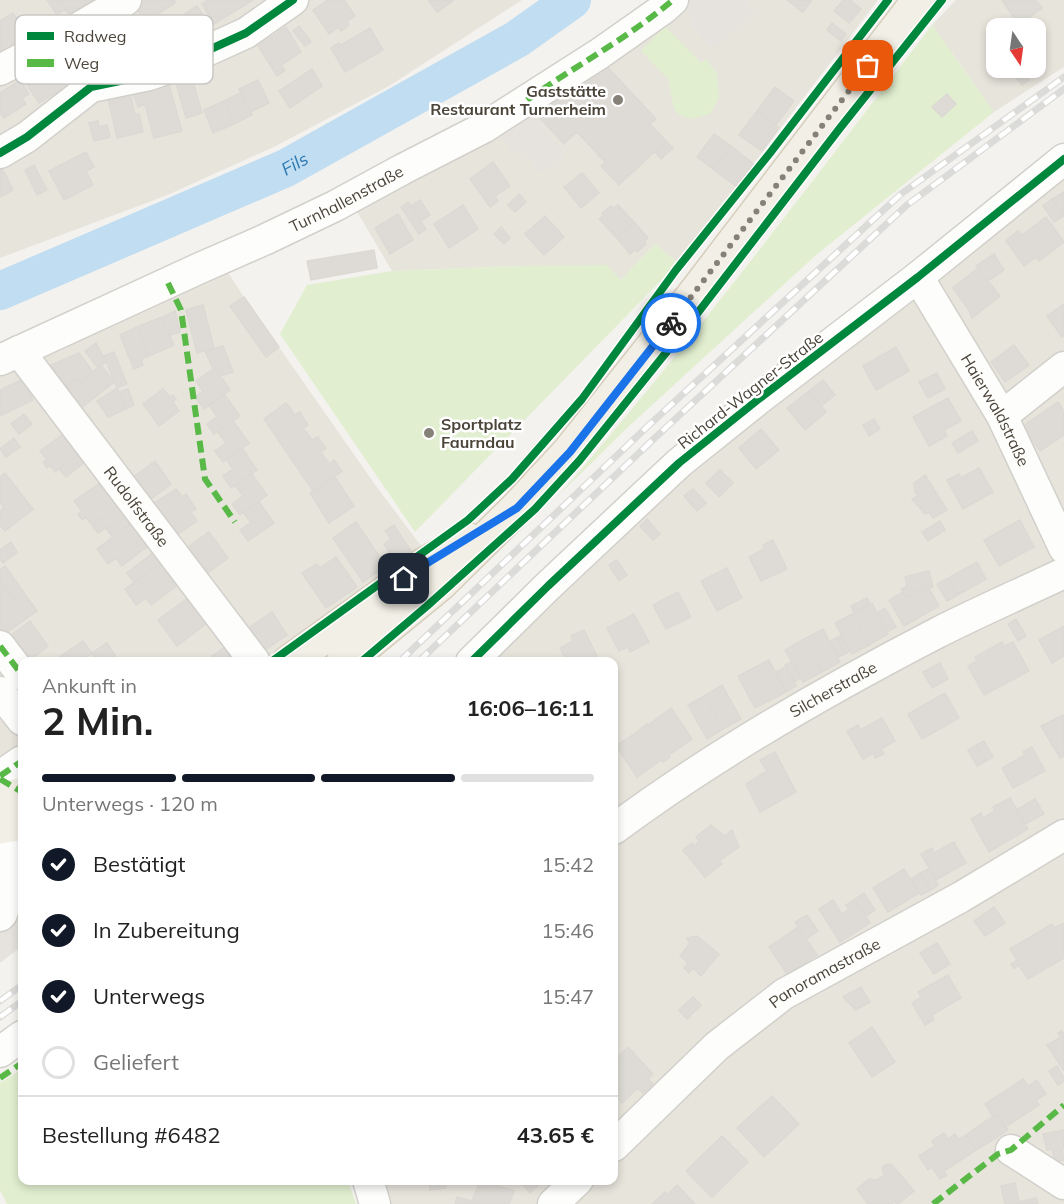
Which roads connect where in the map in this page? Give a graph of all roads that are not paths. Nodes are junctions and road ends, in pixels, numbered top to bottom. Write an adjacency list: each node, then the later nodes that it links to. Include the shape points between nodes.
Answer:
1 (126, 0): 5 (street)
2 (293, 0): 6 (street, via 246,33)
3 (673, 0): 15 (street, Turnhallenstraße, via 599,54 483,128 335,206)
4 (919, 0): 18 (main road, via 614,398)
5 (100, 15)
6 (213, 48)
7 (15, 62): 8 (street)
8 (0, 70)
9 (89, 84): 11 (street)
10 (105, 84): 11 (street)
11 (91, 87): 12 (street, via 27,137)
12 (2, 146)
13 (1064, 159): 14 (street, Richard-Wagner-Straße)
14 (918, 277): 17 (street, Haierwaldstraße); 25 (street, Richard-Wagner-Straße, via 680,463)
15 (9, 356): 22 (street, Rudolfstraße)
16 (1064, 367): 17 (street)
17 (1002, 416): 19 (street, Haierwaldstraße)
18 (517, 508): 23 (main road, via 424,565); 24 (main road, via 441,582)
19 (1064, 548)
20 (1064, 573): 35 (street, Silcherstraße, via 938,633 820,696 727,752)
21 (0, 646): 26 (street)
22 (251, 657)
23 (296, 657)
24 (350, 657)
25 (476, 657)
26 (18, 670)
27 (0, 692): 28 (street)
28 (18, 715)
29 (18, 764): 30 (street)
30 (0, 776)
31 (18, 795): 32 (main road)
32 (0, 800)
33 (18, 824): 34 (main road)
34 (0, 826): 37 (street, via 8,896)
35 (618, 826)
36 (1064, 836): 40 (street, Panoramastraße, via 784,994 717,1046)
37 (0, 916)
38 (18, 1039): 39 (street)
39 (0, 1052)
40 (618, 1142)
41 (1011, 1150): 42 (street)
42 (1064, 1184)
43 (369, 1185): 45 (street)
44 (573, 1185): 46 (street)
45 (375, 1204)
46 (554, 1204)

